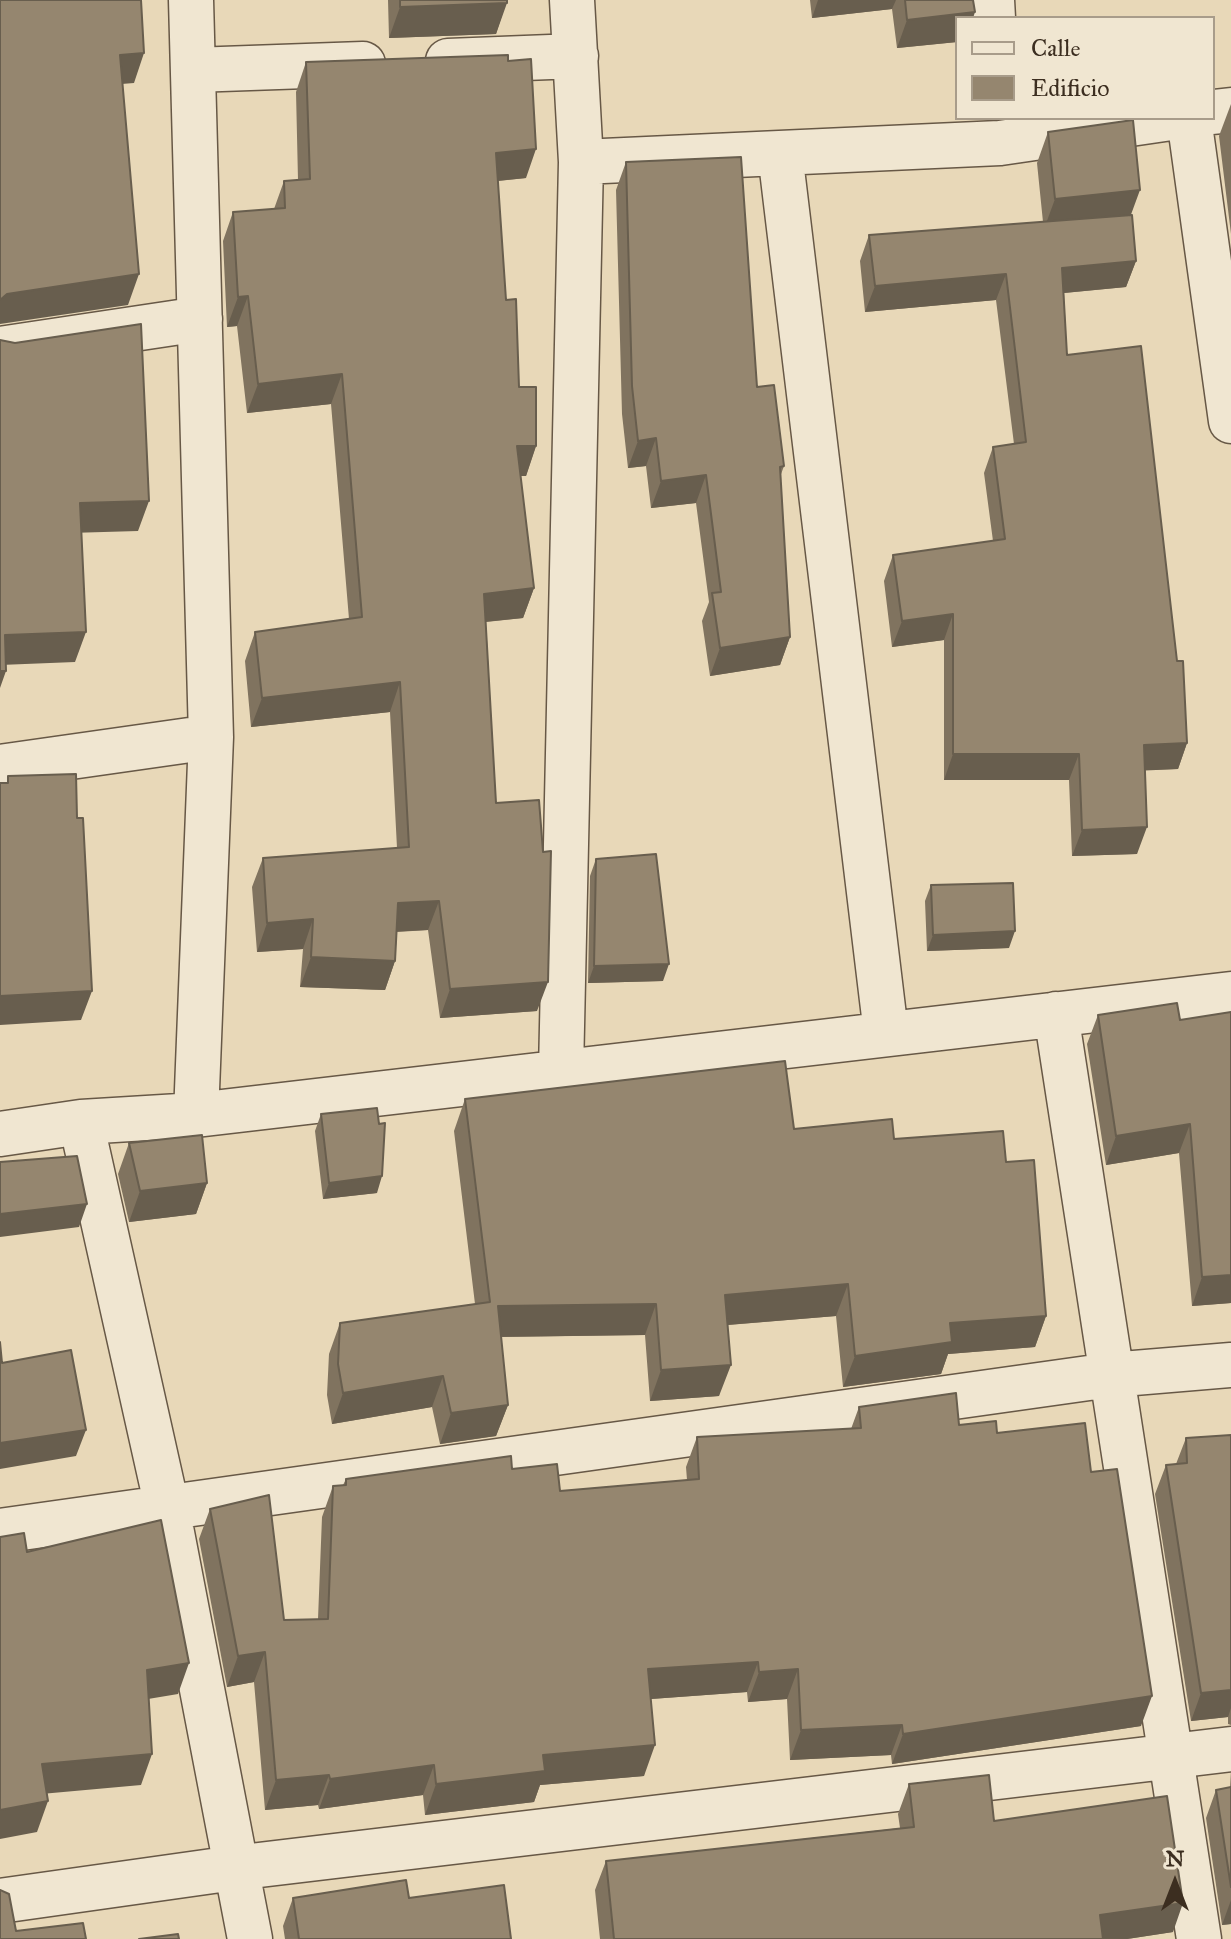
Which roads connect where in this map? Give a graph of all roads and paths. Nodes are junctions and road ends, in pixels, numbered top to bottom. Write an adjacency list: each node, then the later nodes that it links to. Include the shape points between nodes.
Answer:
1 (191, 0): 4 (street)
2 (572, 0): 3 (street)
3 (576, 56): 4 (street); 9 (street)
4 (193, 70): 10 (street)
5 (1142, 120): 7 (street)
6 (1189, 120): 12 (street)
7 (1000, 130): 8 (street)
8 (780, 153): 9 (street); 17 (street)
9 (581, 162): 18 (street)
10 (200, 319): 11 (street); 13 (street)
11 (0, 349)
12 (1231, 421)
13 (211, 737): 14 (street); 19 (street)
14 (0, 767)
15 (1231, 994): 16 (street)
16 (1056, 1014): 17 (street); 23 (street)
17 (886, 1033): 18 (street)
18 (561, 1071): 19 (street)
19 (196, 1115): 20 (street)
20 (81, 1122): 21 (street); 24 (street)
21 (0, 1134)
22 (1231, 1365): 23 (street)
23 (1110, 1375): 24 (street); 27 (street)
24 (167, 1507): 25 (street); 28 (street)
25 (0, 1531)
26 (1231, 1749): 27 (street)
27 (1171, 1755): 28 (street); 31 (street)
28 (234, 1868): 29 (street); 30 (street)
29 (0, 1901)
30 (250, 1939)
31 (1199, 1939)

